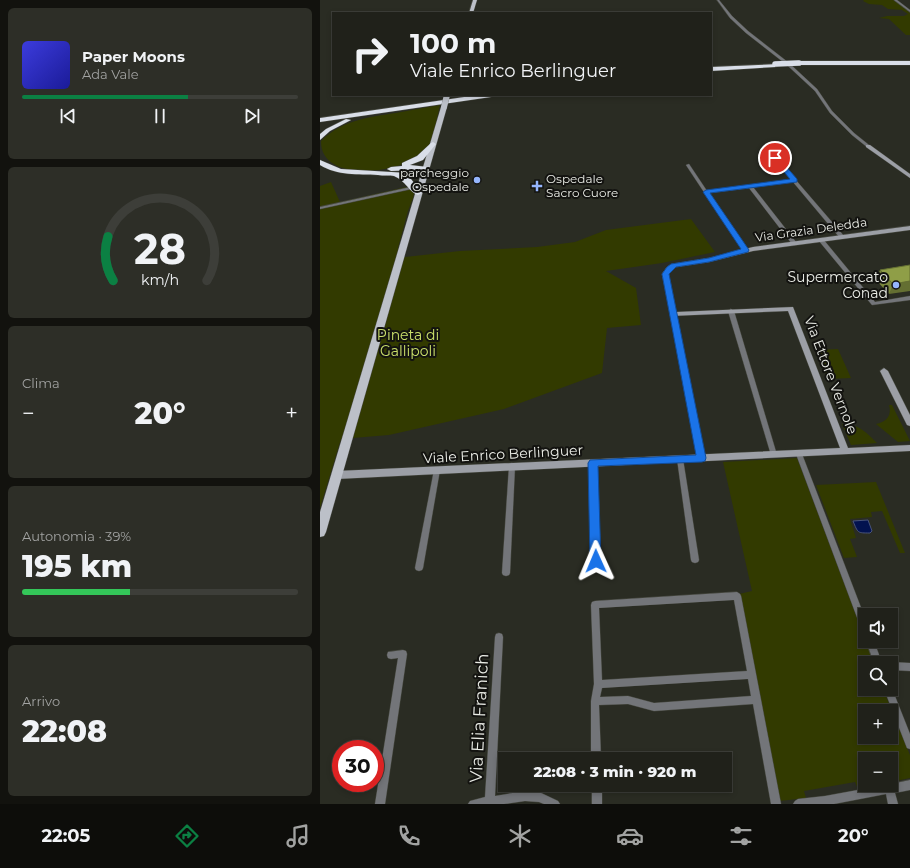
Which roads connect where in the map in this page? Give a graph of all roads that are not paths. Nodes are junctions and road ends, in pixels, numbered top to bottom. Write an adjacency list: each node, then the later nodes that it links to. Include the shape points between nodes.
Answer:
1 (475, 0): 5 (main road)
2 (718, 0): 15 (street, via 747,32 816,90 831,112)
3 (895, 0): 4 (street)
4 (910, 11)
5 (471, 12)
6 (910, 63): 7 (highway, bridge, via 775,64)
7 (712, 68)
8 (447, 96): 14 (main road, bridge)
9 (467, 96): 12 (highway)
10 (484, 96): 11 (highway)
11 (427, 104): 12 (highway); 13 (highway, via 348,120 328,130)
12 (320, 119)
13 (320, 138)
14 (433, 144): 19 (highway, via 420,158 402,166); 20 (main road)
15 (868, 146): 23 (street)
16 (775, 158): 24 (street)
17 (320, 162): 21 (highway, via 340,171)
18 (688, 165): 27 (street)
19 (383, 170): 20 (highway, via 415,167); 21 (highway)
20 (426, 170): 22 (highway, via 414,174); 26 (main road)
21 (360, 172): 22 (highway)
22 (392, 174): 26 (highway, via 408,180)
23 (910, 176)
24 (794, 181): 25 (street); 30 (street)
25 (750, 186): 27 (street); 32 (street)
26 (416, 190): 28 (street); 48 (main road)
27 (706, 192): 33 (street)
28 (320, 208)
29 (910, 228): 30 (street, Via Grazia Deledda)
30 (842, 237): 31 (street, Via Grazia Deledda)
31 (821, 240): 32 (street, Via Grazia Deledda); 34 (street, via 874,304)
32 (794, 243): 33 (street, Via Grazia Deledda)
33 (745, 250): 36 (street, Via Grazia Deledda, via 669,268 665,277)
34 (910, 298)
35 (731, 311): 36 (street); 40 (street, Via Ettore Vernole, via 791,309); 42 (street)
36 (673, 314): 43 (street)
37 (884, 371): 38 (street)
38 (910, 423)
39 (910, 448): 40 (street, Viale Enrico Berlinguer)
40 (845, 451): 41 (street, Viale Enrico Berlinguer)
41 (799, 454): 42 (street, Viale Enrico Berlinguer); 54 (street)
42 (774, 455): 43 (street, Viale Enrico Berlinguer)
43 (702, 458): 44 (street, Viale Enrico Berlinguer)
44 (680, 459): 45 (street, Viale Enrico Berlinguer); 50 (street)
45 (593, 463): 46 (street, Viale Enrico Berlinguer); 51 (street)
46 (512, 466): 47 (street, Viale Enrico Berlinguer); 53 (street)
47 (437, 470): 48 (street, Viale Enrico Berlinguer); 52 (street)
48 (337, 475): 49 (main road)
49 (320, 532)
50 (695, 560)
51 (596, 561)
52 (420, 568)
53 (506, 574)
54 (858, 610)
55 (499, 637): 71 (street, Via Elia Franich)
56 (391, 655): 72 (street, via 403,654)
57 (898, 666): 58 (street)
58 (910, 667)
59 (752, 675): 60 (street); 60 (street, via 737,596 595,605); 62 (street)
60 (598, 684): 63 (street)
61 (891, 696): 64 (street)
62 (756, 700): 63 (street, via 654,707 628,700); 76 (street)
63 (595, 701): 65 (street)
64 (910, 745)
65 (596, 752)
66 (910, 785): 67 (street)
67 (898, 787)
68 (597, 792): 75 (street)
69 (873, 792): 77 (street)
70 (890, 792): 78 (street)
71 (490, 801): 73 (street); 74 (street, via 525,796 539,797)
72 (380, 804)
73 (473, 804)
74 (555, 804)
75 (597, 804)
76 (776, 804)
77 (798, 804)
78 (893, 804)

